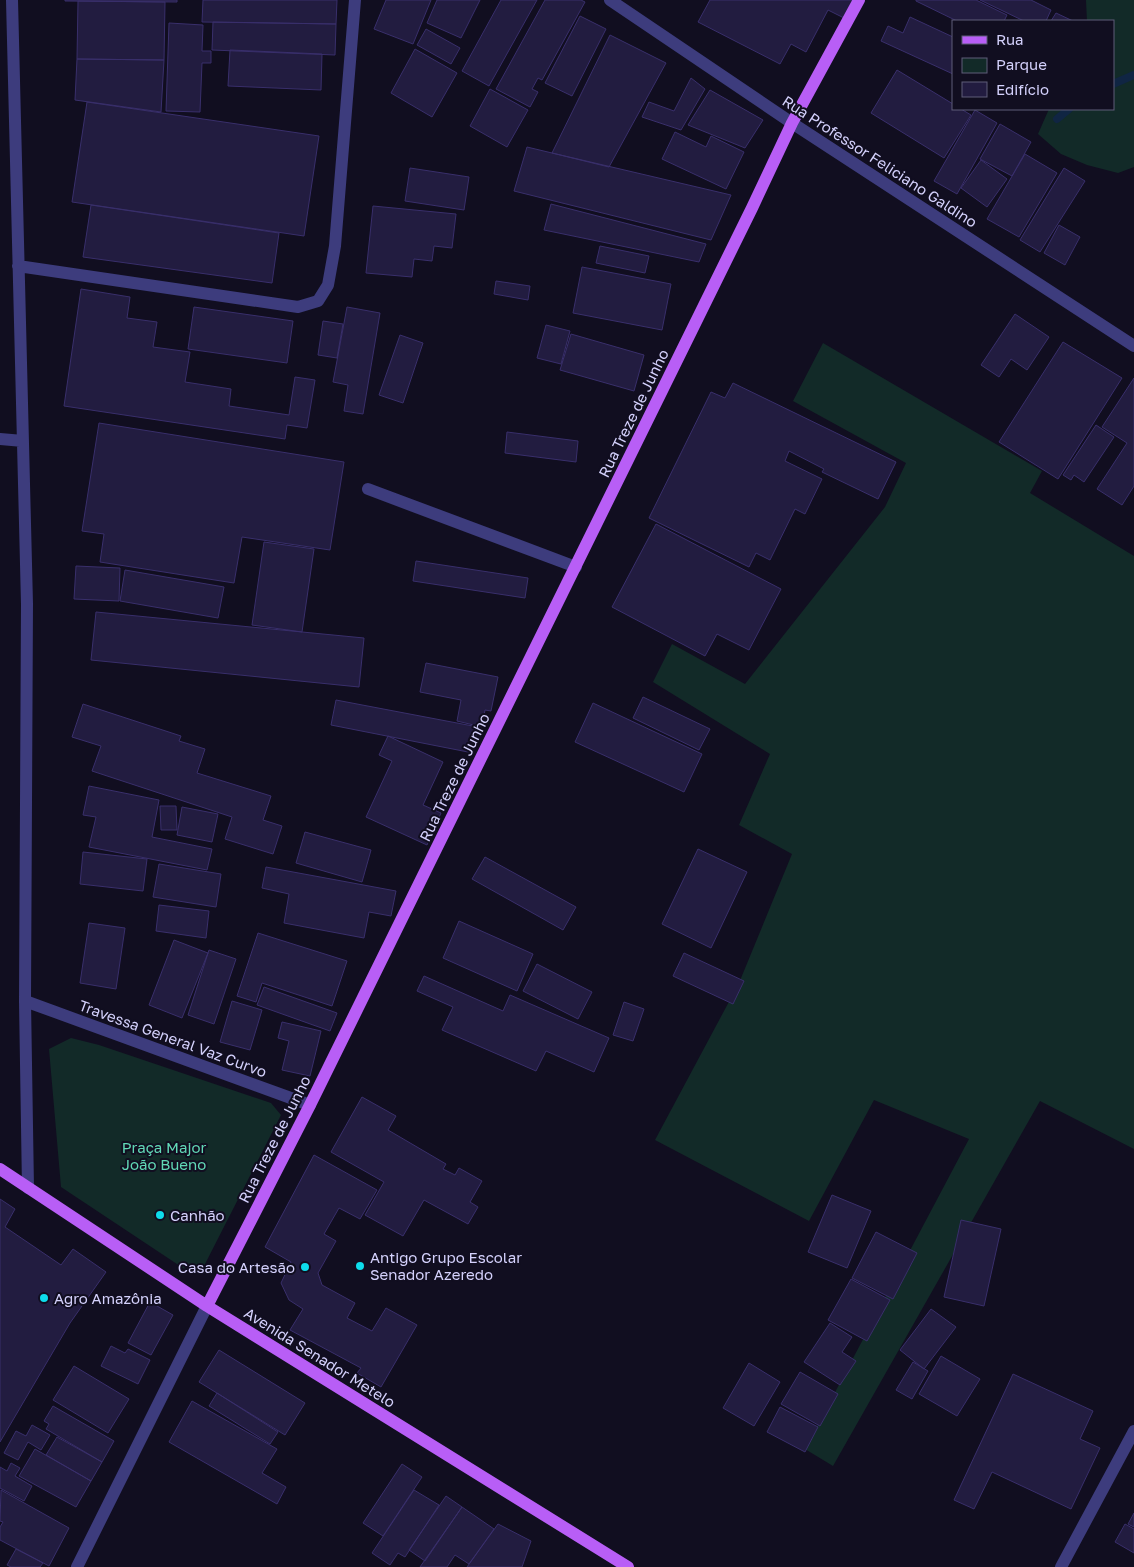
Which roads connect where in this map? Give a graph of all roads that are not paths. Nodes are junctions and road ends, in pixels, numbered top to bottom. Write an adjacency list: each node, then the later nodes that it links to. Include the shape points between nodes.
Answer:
1 (12, 0): 6 (street)
2 (355, 0): 6 (street, via 335,246 328,285 318,302 298,307)
3 (610, 0): 5 (street, Rua Professor Feliciano Galdino)
4 (859, 0): 5 (main road, Rua Treze de Junho)
5 (792, 123): 7 (street, Rua Professor Feliciano Galdino); 11 (main road, Rua Treze de Junho)
6 (18, 266): 9 (street)
7 (1134, 346)
8 (0, 439): 9 (street)
9 (23, 442): 12 (street, via 27,604)
10 (368, 490): 11 (street)
11 (576, 566): 13 (main road, Rua Treze de Junho)
12 (26, 1001): 13 (street, Travessa General Vaz Curvo); 15 (street)
13 (310, 1105): 16 (main road, Rua Treze de Junho)
14 (0, 1169): 15 (main road, Avenida Senador Metelo)
15 (28, 1188): 16 (main road, Avenida Senador Metelo)
16 (207, 1306): 18 (street, Rua Treze de Junho); 19 (main road, Avenida Senador Metelo)
17 (1134, 1431): 20 (street)
18 (77, 1567)
19 (628, 1567)
20 (1061, 1567)

